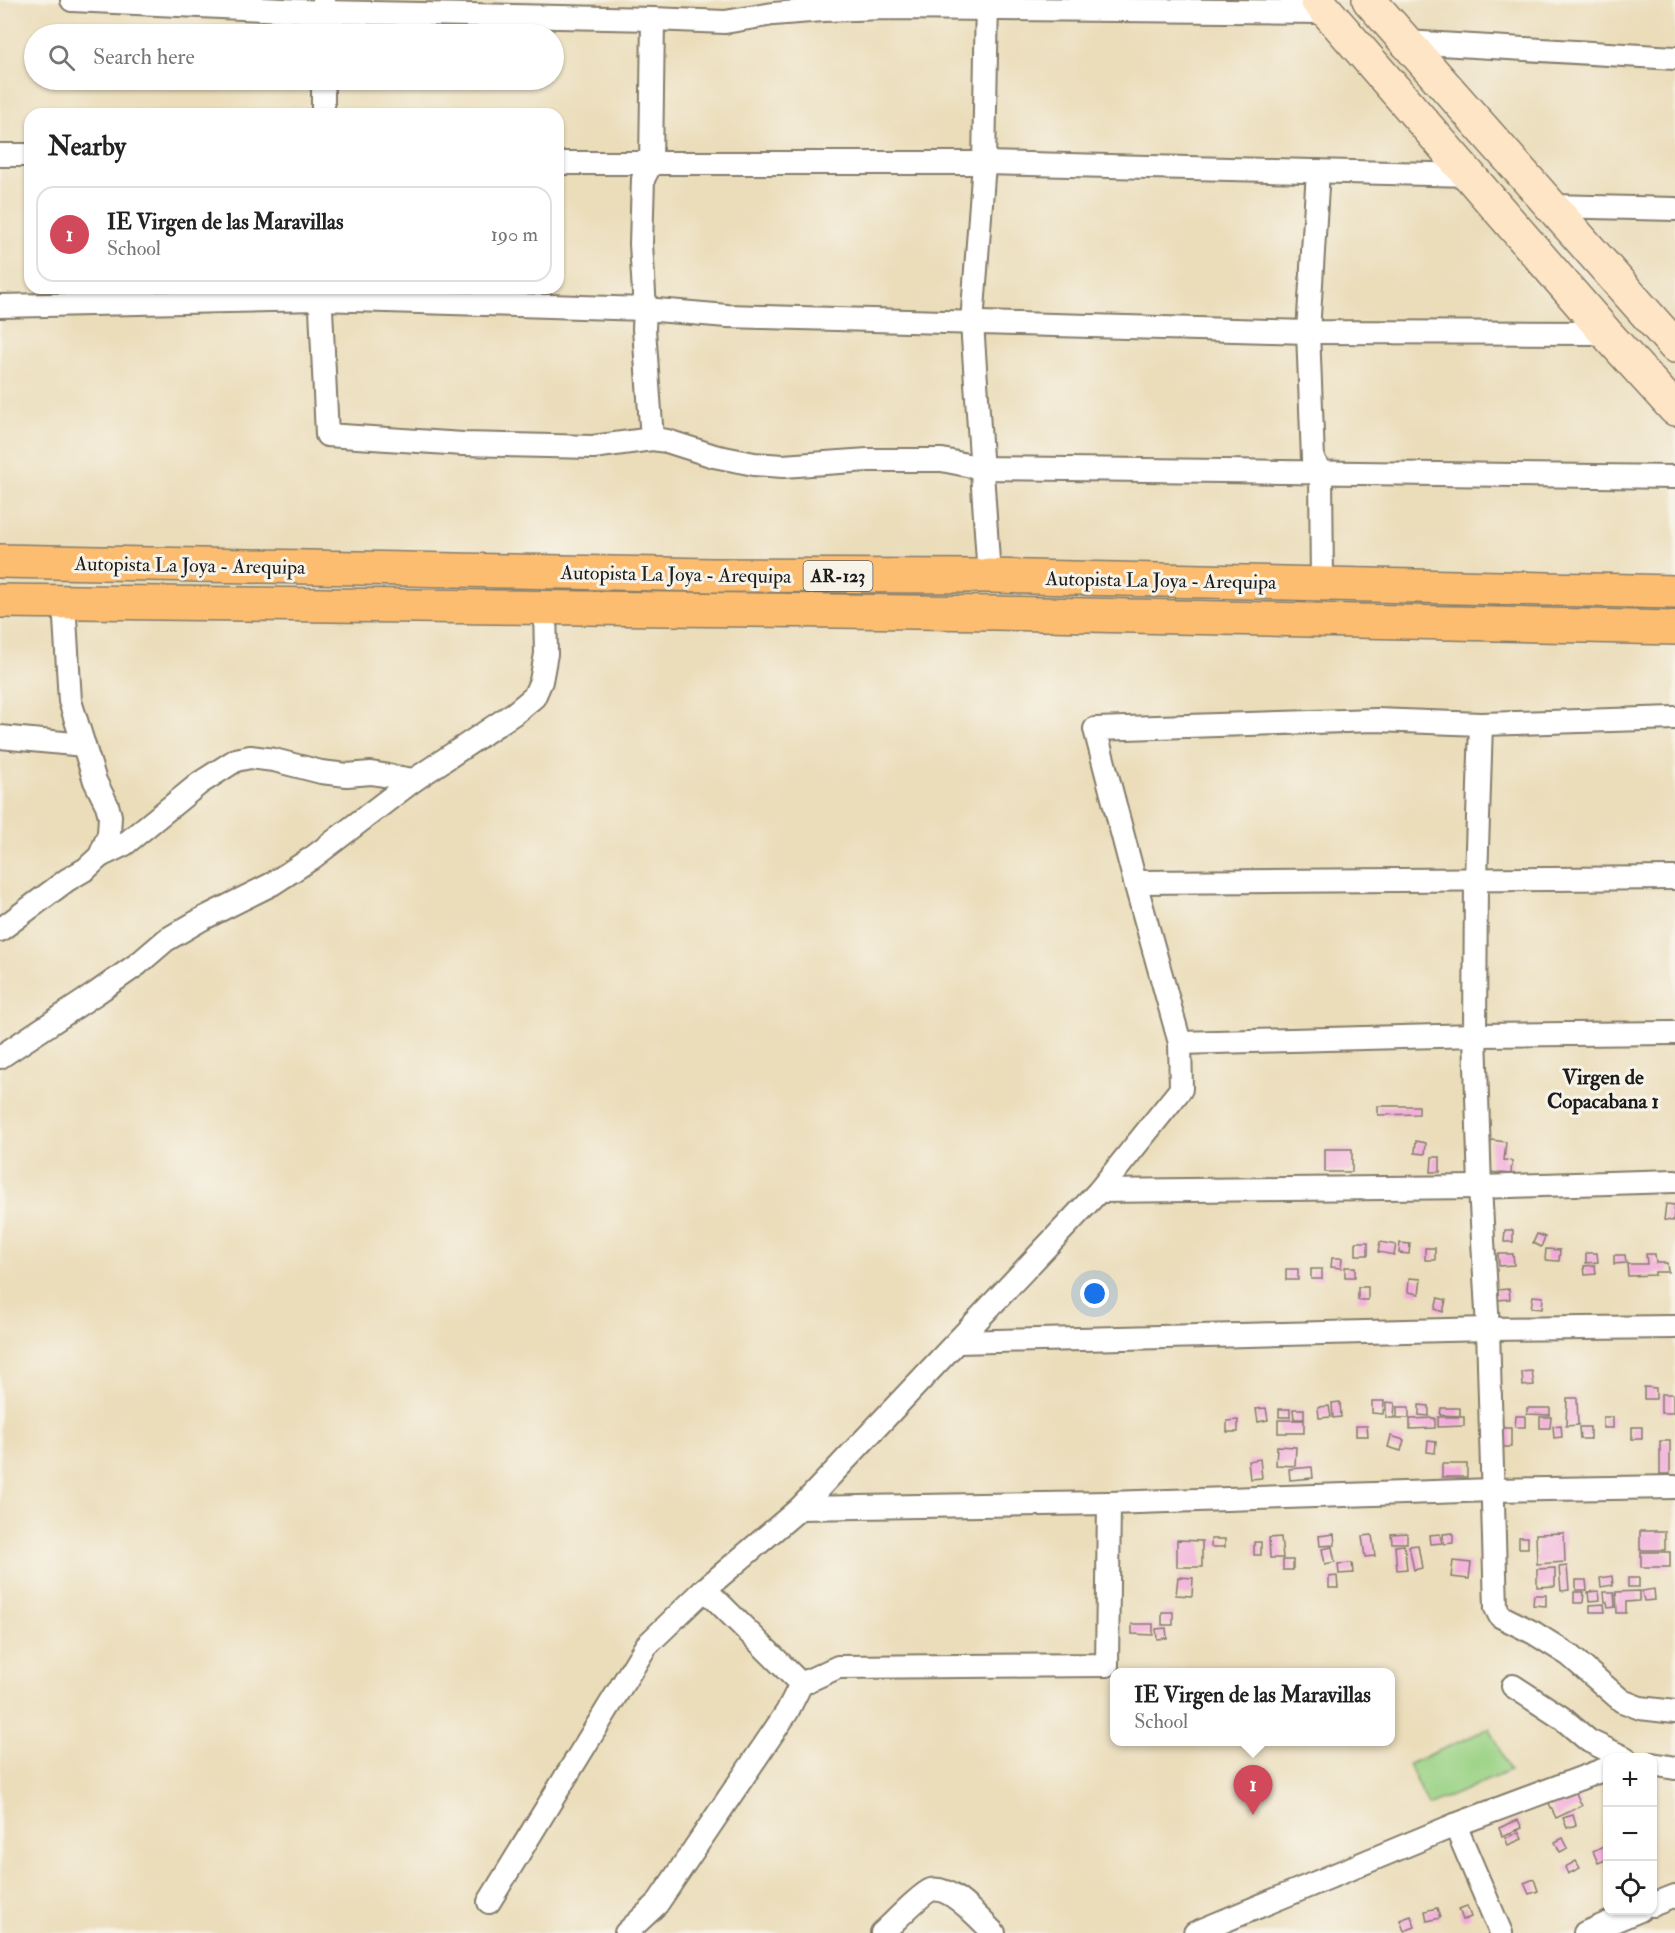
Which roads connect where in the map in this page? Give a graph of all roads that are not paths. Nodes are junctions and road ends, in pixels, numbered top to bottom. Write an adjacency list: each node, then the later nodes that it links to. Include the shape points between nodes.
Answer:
1 (72, 0): 5 (street)
2 (1369, 0): 7 (street)
3 (987, 4): 4 (street); 6 (street, via 823,10 725,22); 15 (street)
4 (1323, 6): 17 (street)
5 (324, 16): 6 (street)
6 (653, 19): 14 (street)
7 (1406, 42): 8 (street); 18 (street)
8 (1675, 58)
9 (323, 90): 10 (street)
10 (322, 108)
11 (0, 155): 12 (street)
12 (24, 155)
13 (564, 163): 14 (street)
14 (651, 164): 15 (street); 24 (street, via 643,178 641,244)
15 (984, 164): 16 (street); 25 (street)
16 (1317, 171): 17 (street); 26 (street)
17 (1471, 176): 27 (street)
18 (1551, 206): 19 (street); 28 (street)
19 (1675, 209)
20 (295, 294): 23 (street)
21 (320, 294): 30 (street, via 327,435 593,447)
22 (340, 294): 24 (street)
23 (0, 306)
24 (645, 309): 25 (street, via 727,316); 30 (street)
25 (972, 323): 26 (street); 31 (street)
26 (1308, 332): 27 (street); 32 (street, via 1313,459)
27 (1606, 333): 29 (street)
28 (1675, 346)
29 (1675, 409)
30 (652, 439): 31 (street, via 754,464 942,460)
31 (982, 468): 32 (street); 35 (street)
32 (1321, 473): 33 (street); 36 (street)
33 (1675, 477)
34 (0, 561): 35 (main road, Autopista La Joya - Arequipa / AR-123, via 700,575)
35 (988, 576): 36 (main road, Autopista La Joya - Arequipa / AR-123)
36 (1322, 583): 37 (main road, Autopista La Joya - Arequipa / AR-123)
37 (1675, 592)
38 (0, 601): 39 (main road, Autopista La Joya - Arequipa / AR-123)
39 (64, 602): 40 (main road, Autopista La Joya - Arequipa / AR-123); 45 (street, via 70,701)
40 (545, 608): 41 (main road, Autopista La Joya - Arequipa / AR-123); 46 (street, via 546,654 534,697)
41 (1675, 628)
42 (1675, 718): 43 (street)
43 (1481, 724): 49 (street); 50 (street, via 1376,720 1095,729)
44 (0, 737): 45 (street)
45 (84, 745): 47 (street, via 110,816 109,834)
46 (414, 780): 47 (street, via 371,773 321,772 250,757 236,760 200,783 125,844); 55 (street, via 312,858 272,884 166,940 138,964)
47 (100, 856): 51 (street)
48 (1675, 878): 49 (street)
49 (1476, 880): 50 (street); 53 (street)
50 (1135, 882): 54 (street)
51 (0, 930)
52 (1675, 1033): 53 (street)
53 (1475, 1035): 54 (street); 57 (street)
54 (1180, 1043): 58 (street, via 1181,1089)
55 (0, 1057)
56 (1675, 1181): 57 (street)
57 (1480, 1187): 58 (street); 60 (street)
58 (1099, 1191): 61 (street)
59 (1675, 1327): 60 (street)
60 (1488, 1329): 61 (street); 63 (street)
61 (958, 1342): 65 (street)
62 (1675, 1487): 63 (street)
63 (1493, 1490): 64 (street); 69 (street, via 1496,1608 1500,1616 1561,1650 1622,1701 1640,1708)
64 (1109, 1503): 65 (street); 67 (street, via 1107,1665 838,1666)
65 (800, 1508): 66 (street)
66 (705, 1589): 67 (street); 76 (street, via 646,1646)
67 (801, 1684): 79 (street, via 787,1712 657,1904)
68 (1513, 1686): 70 (street, via 1589,1741)
69 (1675, 1712)
70 (1614, 1753)
71 (1657, 1765): 72 (street)
72 (1675, 1768)
73 (1603, 1770): 74 (street)
74 (1455, 1825): 82 (street); 83 (street)
75 (1675, 1896): 77 (street)
76 (489, 1902)
77 (1657, 1903)
78 (1630, 1915): 84 (street)
79 (626, 1933)
80 (882, 1933): 81 (street, via 929,1890 941,1889)
81 (994, 1933)
82 (1195, 1933)
83 (1501, 1933)
84 (1585, 1933)

